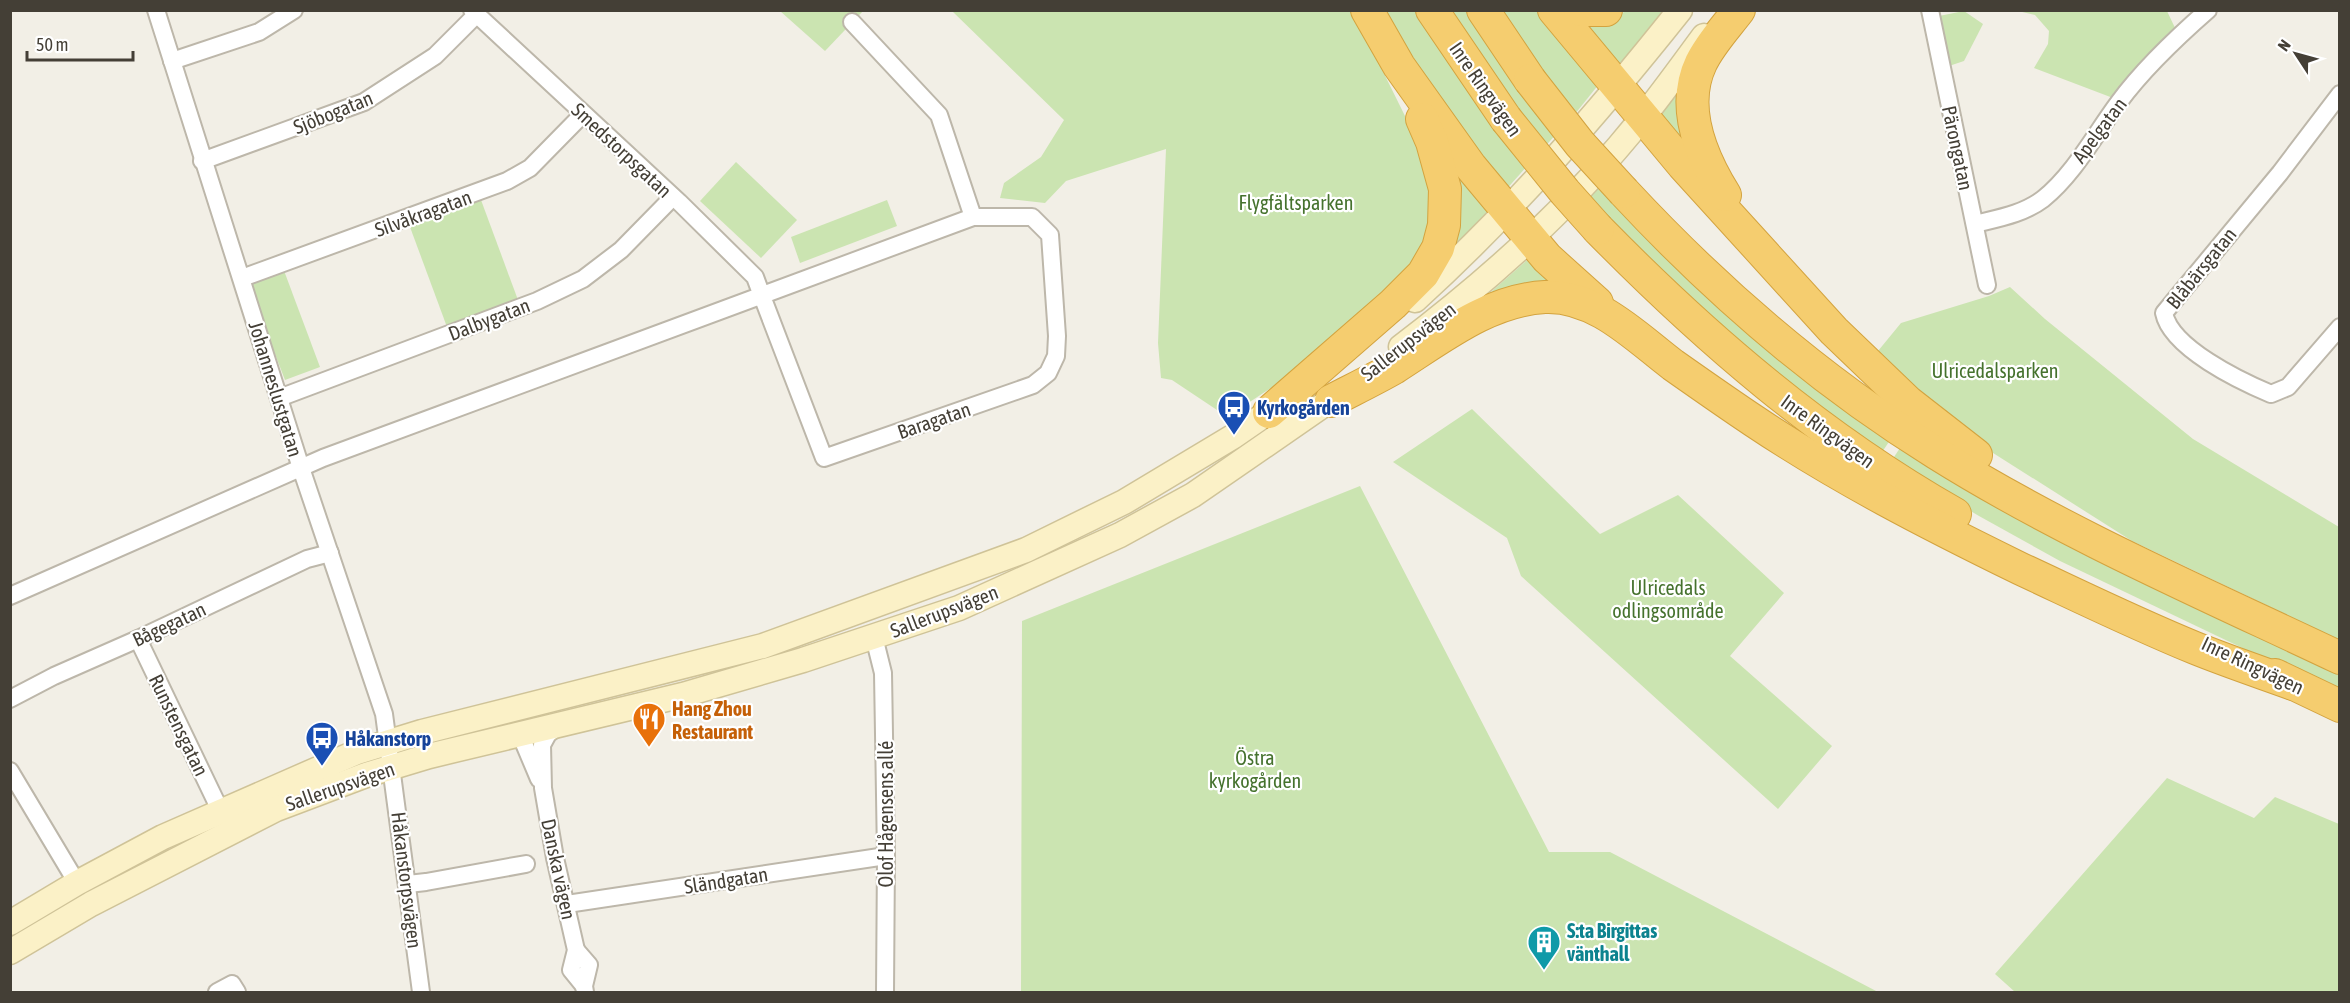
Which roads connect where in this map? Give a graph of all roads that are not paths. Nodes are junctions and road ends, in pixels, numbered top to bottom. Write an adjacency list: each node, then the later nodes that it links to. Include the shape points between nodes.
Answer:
1 (156, 10): 16 (street, Johanneslustgatan)
2 (294, 10): 16 (street, via 260,32)
3 (1367, 10): 17 (highway)
4 (1432, 10): 45 (highway, Inre Ringvägen, bridge, via 1506,119 1598,229 1729,355 1808,418 1895,479 1992,536)
5 (1483, 10): 39 (highway, Inre Ringvägen, bridge, via 1580,144 1662,233 1791,350 1937,454)
6 (1554, 10): 18 (highway)
7 (1580, 10): 8 (highway)
8 (1606, 10)
9 (1680, 10): 18 (main road, Sallerupsvägen)
10 (1724, 10): 21 (main road, Sallerupsvägen)
11 (1739, 10): 28 (highway, via 1700,64 1694,112 1699,142 1710,171)
12 (1930, 10): 26 (street, Pärongatan)
13 (2208, 10): 26 (street, Apelgatan, via 2147,70 2080,158 2042,199 2017,214)
14 (474, 13): 20 (street, Smedstorpsgatan); 22 (street, Sjöbogatan, via 435,56 364,102)
15 (852, 22): 25 (street, via 939,115)
16 (172, 61): 22 (street, Johanneslustgatan)
17 (1399, 66): 24 (highway); 36 (highway, via 1442,172 1446,206 1438,248 1423,274 1393,304)
18 (1618, 88): 21 (highway); 24 (main road, Sallerupsvägen)
19 (2340, 94): 32 (street, Blåbärsgatan, via 2164,313 2166,323 2204,359 2238,380 2271,393 2288,387)
20 (583, 114): 23 (street, Smedstorpsgatan); 29 (street, Silvåkragatan, via 530,168 507,181)
21 (1644, 117): 27 (main road, Sallerupsvägen); 28 (highway)
22 (202, 161): 29 (street, Johanneslustgatan)
23 (673, 196): 31 (street, Smedstorpsgatan, via 755,277); 34 (street, Dalbygatan, via 621,250 583,279 537,301)
24 (1507, 210): 27 (highway); 36 (main road, Sallerupsvägen, via 1401,312)
25 (973, 217): 31 (street); 31 (street, Baragatan, via 1032,216 1050,235 1056,356 1048,374 1033,385 824,459)
26 (1975, 224): 30 (street, Pärongatan)
27 (1530, 238): 33 (highway, via 1562,273); 35 (main road, Sallerupsvägen, via 1442,316)
28 (1752, 240): 39 (highway, via 1834,331 1923,415 2011,481)
29 (242, 278): 34 (street, Johanneslustgatan)
30 (1987, 285)
31 (762, 296): 37 (street)
32 (2340, 327)
33 (1640, 339): 35 (highway, via 1578,302 1545,297 1515,302 1478,316); 45 (highway, via 1757,423 1901,509 2120,616)
34 (279, 398): 37 (street, Johanneslustgatan)
35 (1331, 401): 41 (main road, Sallerupsvägen, via 1193,495 1120,535 959,608)
36 (1269, 412): 44 (main road, Sallerupsvägen, via 1132,497 1026,550 763,646)
37 (301, 468): 38 (street, Johanneslustgatan); 40 (street)
38 (330, 553): 42 (street, Bågegatan, via 307,559); 50 (street, Johanneslustgatan, via 384,714)
39 (2143, 563): 43 (highway, Inre Ringvägen)
40 (10, 596)
41 (874, 637): 48 (main road, Sallerupsvägen, via 683,695); 55 (street, Olof Hågensens allé, via 883,673)
42 (138, 639): 46 (street, Bågegatan); 54 (street, Runstensgatan)
43 (2340, 658)
44 (638, 678): 49 (main road, via 610,694 529,720); 50 (main road, Sallerupsvägen)
45 (2293, 684): 47 (highway, Inre Ringvägen)
46 (10, 699)
47 (2340, 705)
48 (565, 723): 49 (main road, Sallerupsvägen); 53 (street, Danska vägen, via 548,734 542,744)
49 (520, 734): 51 (main road, Sallerupsvägen); 53 (street, Danska vägen)
50 (388, 742): 51 (street, Johanneslustgatan); 54 (main road, Sallerupsvägen)
51 (392, 767): 58 (street, Håkanstorpsvägen); 61 (main road, Sallerupsvägen, via 276,809 91,904)
52 (10, 771): 57 (street)
53 (543, 788): 59 (street, Danska vägen)
54 (220, 810): 57 (main road, Sallerupsvägen)
55 (886, 856): 59 (street, Sländgatan); 66 (street, Olof Hågensens allé)
56 (526, 864): 58 (street)
57 (76, 883): 60 (main road, Sallerupsvägen)
58 (408, 884): 65 (street, Håkanstorpsvägen)
59 (567, 904): 63 (street, Danska vägen, via 576,950 589,965)
60 (10, 923)
61 (10, 952)
62 (235, 988): 64 (street)
63 (585, 989)
64 (217, 993)
65 (421, 993)
66 (885, 993)

